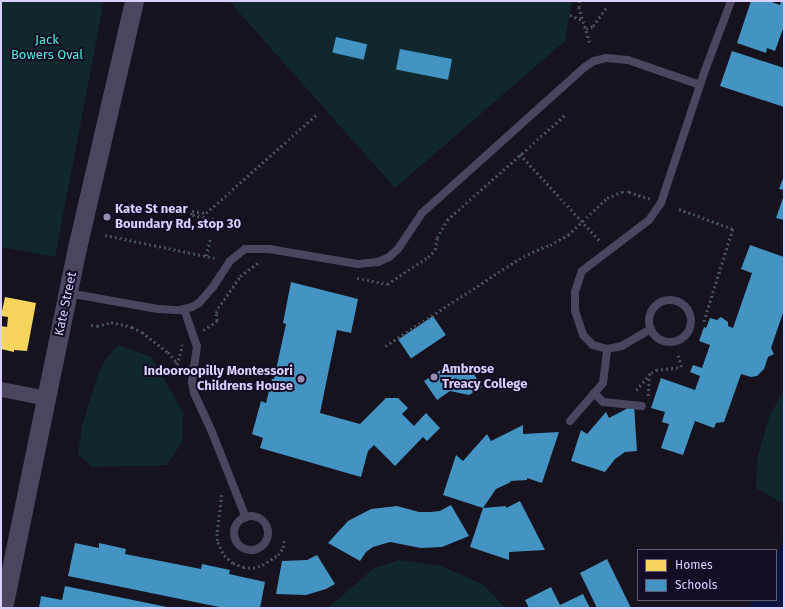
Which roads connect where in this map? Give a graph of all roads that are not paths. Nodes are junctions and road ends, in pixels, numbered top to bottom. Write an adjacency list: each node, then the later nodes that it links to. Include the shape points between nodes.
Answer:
1 (134, 1): 4 (street, Kate Street)
2 (731, 1): 3 (lane)
3 (700, 85): 5 (lane, via 628,60 606,58 594,61 584,67 422,214 402,244 389,257 378,262 358,264 269,249 244,249 230,261 199,303 192,308); 7 (lane, via 661,203 649,220 582,271 575,292 575,311 583,334 593,345)
4 (68, 293): 5 (lane, via 172,311); 10 (street, Kate Street)
5 (184, 309): 13 (lane, via 197,346 192,382 194,393)
6 (651, 329): 6 (lane, via 649,323 652,310 663,301 677,301 688,310 691,323 689,330 680,340 666,342 654,335); 7 (lane, via 622,346)
7 (606, 349): 9 (lane, via 603,383)
8 (1, 389): 10 (street)
9 (594, 393): 11 (lane, via 603,402); 12 (lane)
10 (46, 398): 14 (street, Kate Street)
11 (642, 406)
12 (570, 421)
13 (246, 518): 13 (lane, via 262,520 267,529 267,540 260,548 243,548 236,540 234,535 237,524)
14 (3, 608)

